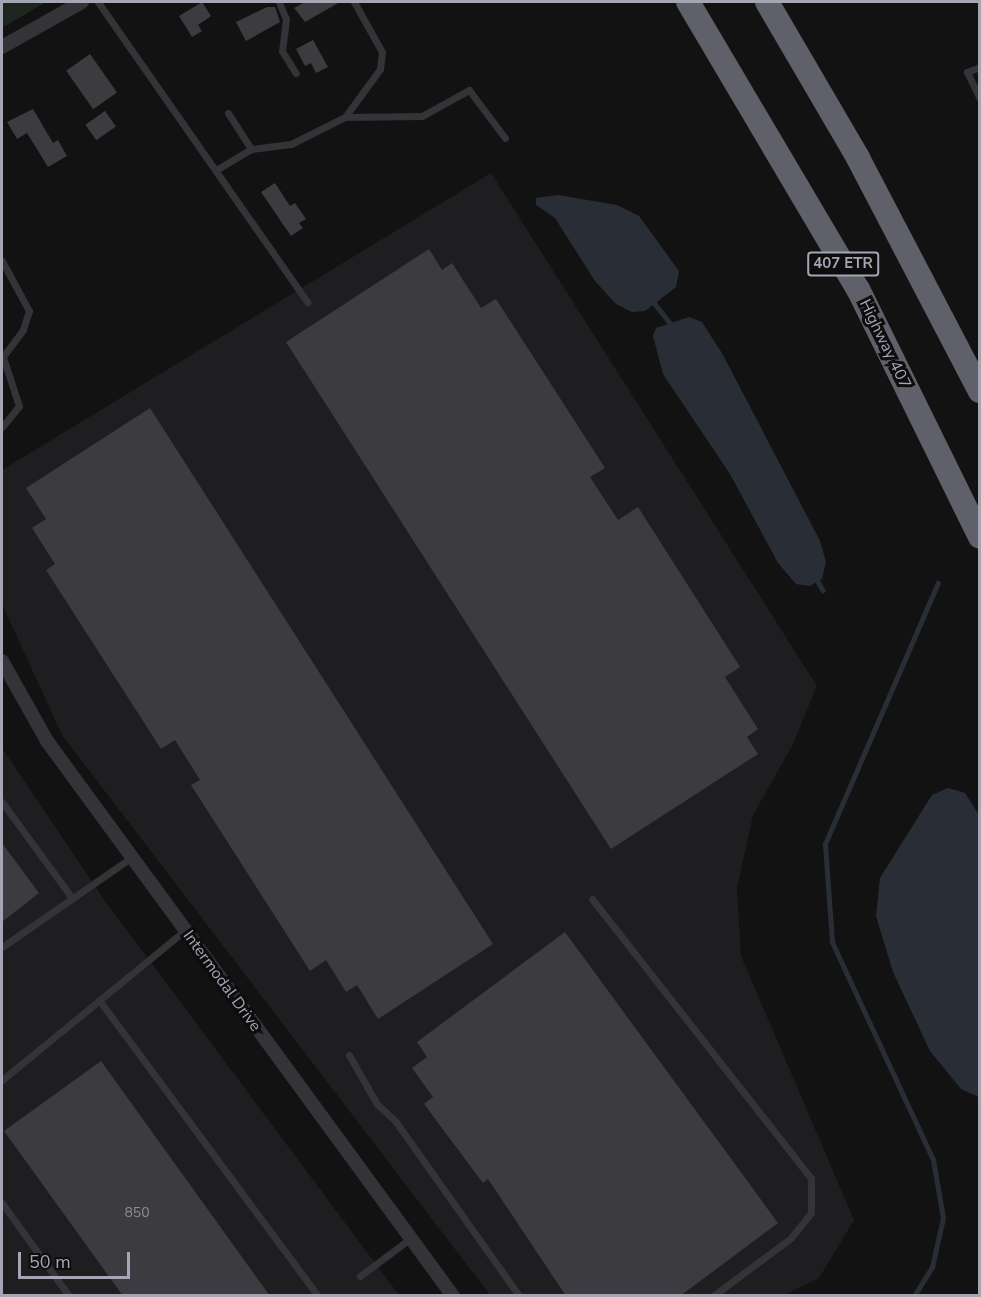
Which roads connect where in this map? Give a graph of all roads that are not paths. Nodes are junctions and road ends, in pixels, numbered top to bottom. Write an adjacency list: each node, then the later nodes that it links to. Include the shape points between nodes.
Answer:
1 (82, 2): 7 (street)
2 (98, 2): 15 (lane)
3 (279, 2): 9 (lane, via 286,19 282,51)
4 (354, 2): 12 (lane, via 382,52 380,69)
5 (688, 2): 21 (highway, Highway 407 / 407 ETR, via 858,289)
6 (767, 2): 19 (highway, via 858,158)
7 (2, 47)
8 (980, 67): 10 (lane, via 967,72)
9 (296, 73)
10 (980, 99)
11 (228, 113): 14 (lane)
12 (345, 117): 13 (lane, via 422,116 469,90); 14 (lane, via 291,144)
13 (505, 138)
14 (251, 149): 15 (lane)
15 (216, 170): 17 (lane)
16 (2, 261): 18 (lane, via 29,310 23,330)
17 (308, 302)
18 (2, 358): 20 (lane, via 19,406)
19 (980, 391)
20 (2, 427)
21 (980, 537)
22 (2, 661): 24 (street, Intermodal Drive, via 47,741)
23 (2, 802): 25 (lane)
24 (132, 858): 25 (lane); 27 (street, Intermodal Drive)
25 (72, 898): 28 (lane)
26 (592, 899): 39 (lane, via 812,1178 811,1213 792,1238)
27 (185, 930): 29 (lane); 33 (street, Intermodal Drive)
28 (2, 947)
29 (99, 1000): 31 (lane); 36 (lane)
30 (349, 1055): 38 (lane, via 377,1104 396,1122)
31 (2, 1080)
32 (2, 1203): 35 (lane)
33 (411, 1238): 34 (lane); 37 (street, Intermodal Drive)
34 (360, 1276)
35 (68, 1295)
36 (318, 1296)
37 (453, 1296)
38 (519, 1296)
39 (713, 1296)

